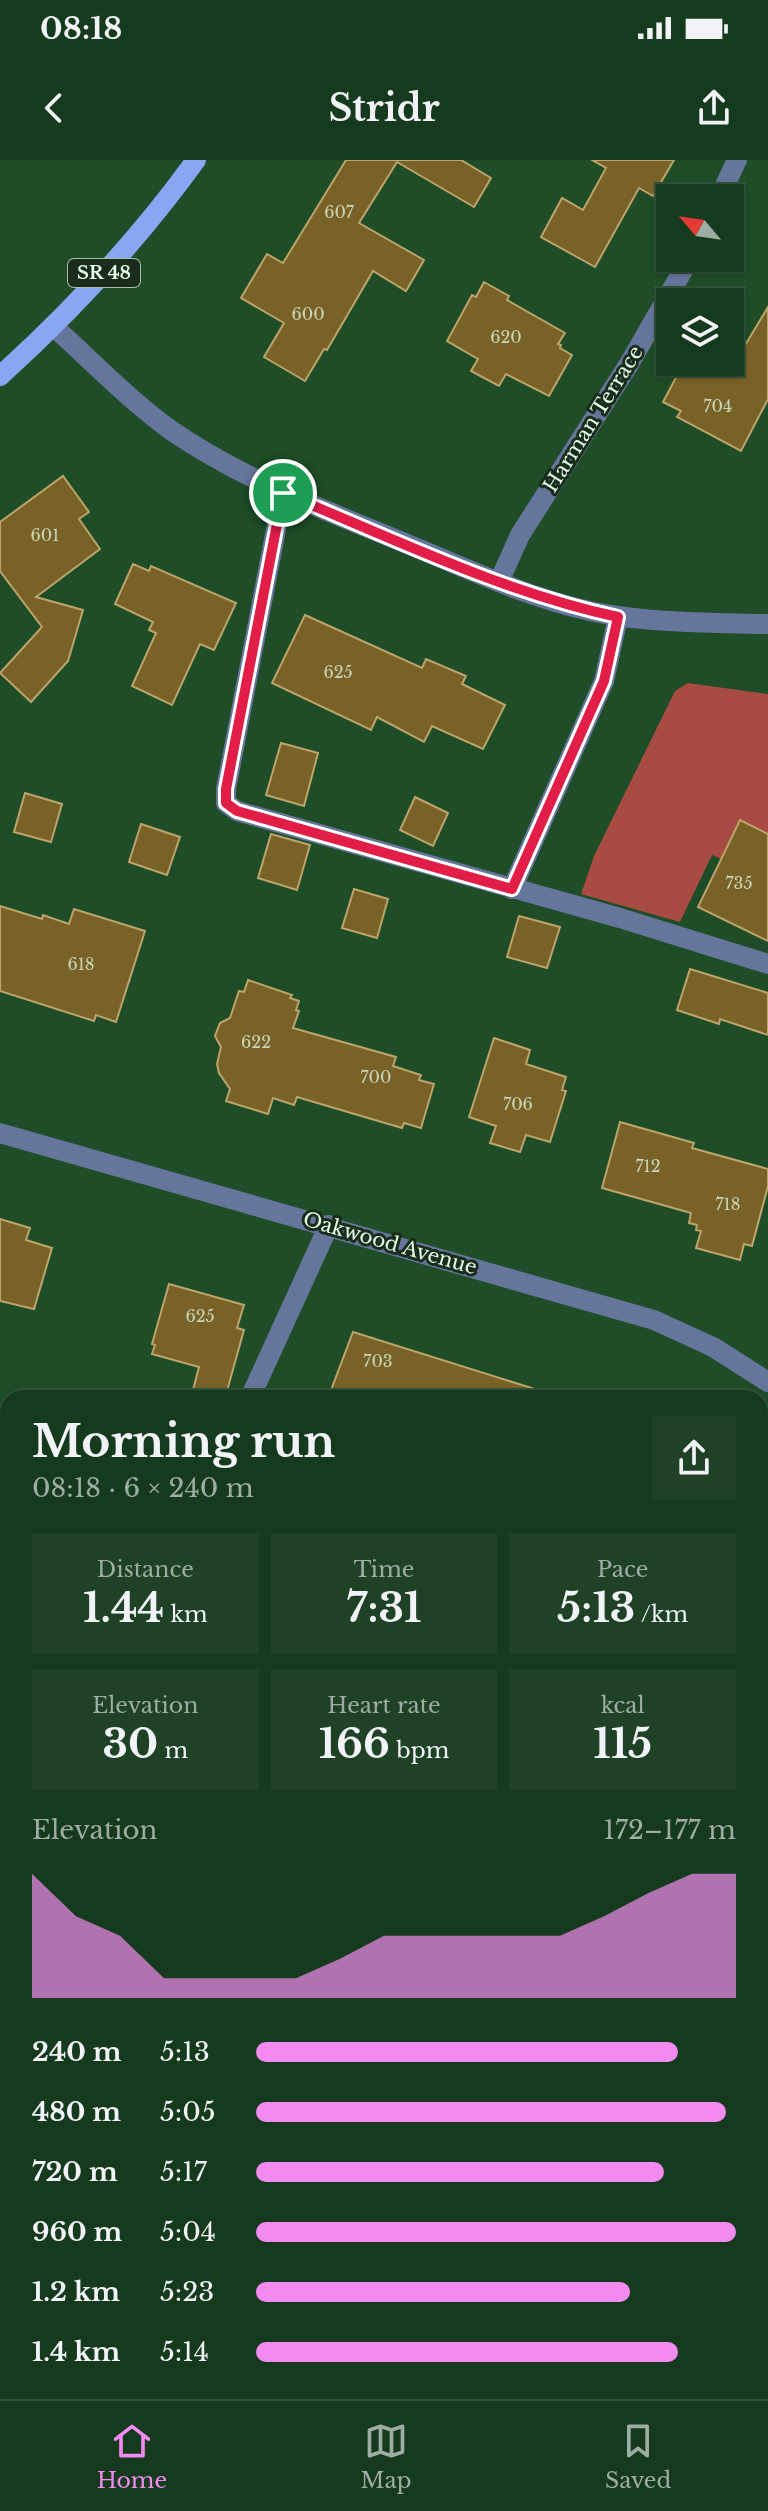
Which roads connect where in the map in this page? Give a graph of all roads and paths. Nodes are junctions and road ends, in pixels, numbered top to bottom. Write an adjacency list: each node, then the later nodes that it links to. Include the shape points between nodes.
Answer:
1 (196, 160): 5 (main road, SR 48, via 125,251)
2 (737, 160): 3 (street)
3 (726, 184)
4 (682, 272): 8 (street, Harman Terrace, via 520,535)
5 (54, 327): 6 (main road, SR 48); 7 (street, via 172,431)
6 (0, 376)
7 (283, 493): 8 (street); 11 (street, via 226,803 237,811)
8 (499, 582): 9 (street, via 565,606)
9 (618, 617): 10 (street); 11 (street, via 604,681)
10 (768, 624)
11 (512, 889): 12 (street)
12 (768, 964)
13 (0, 1133): 14 (street, Oakwood Avenue)
14 (329, 1225): 15 (street, Oakwood Avenue, via 654,1320 713,1347); 16 (street)
15 (768, 1382)
16 (254, 1390)

